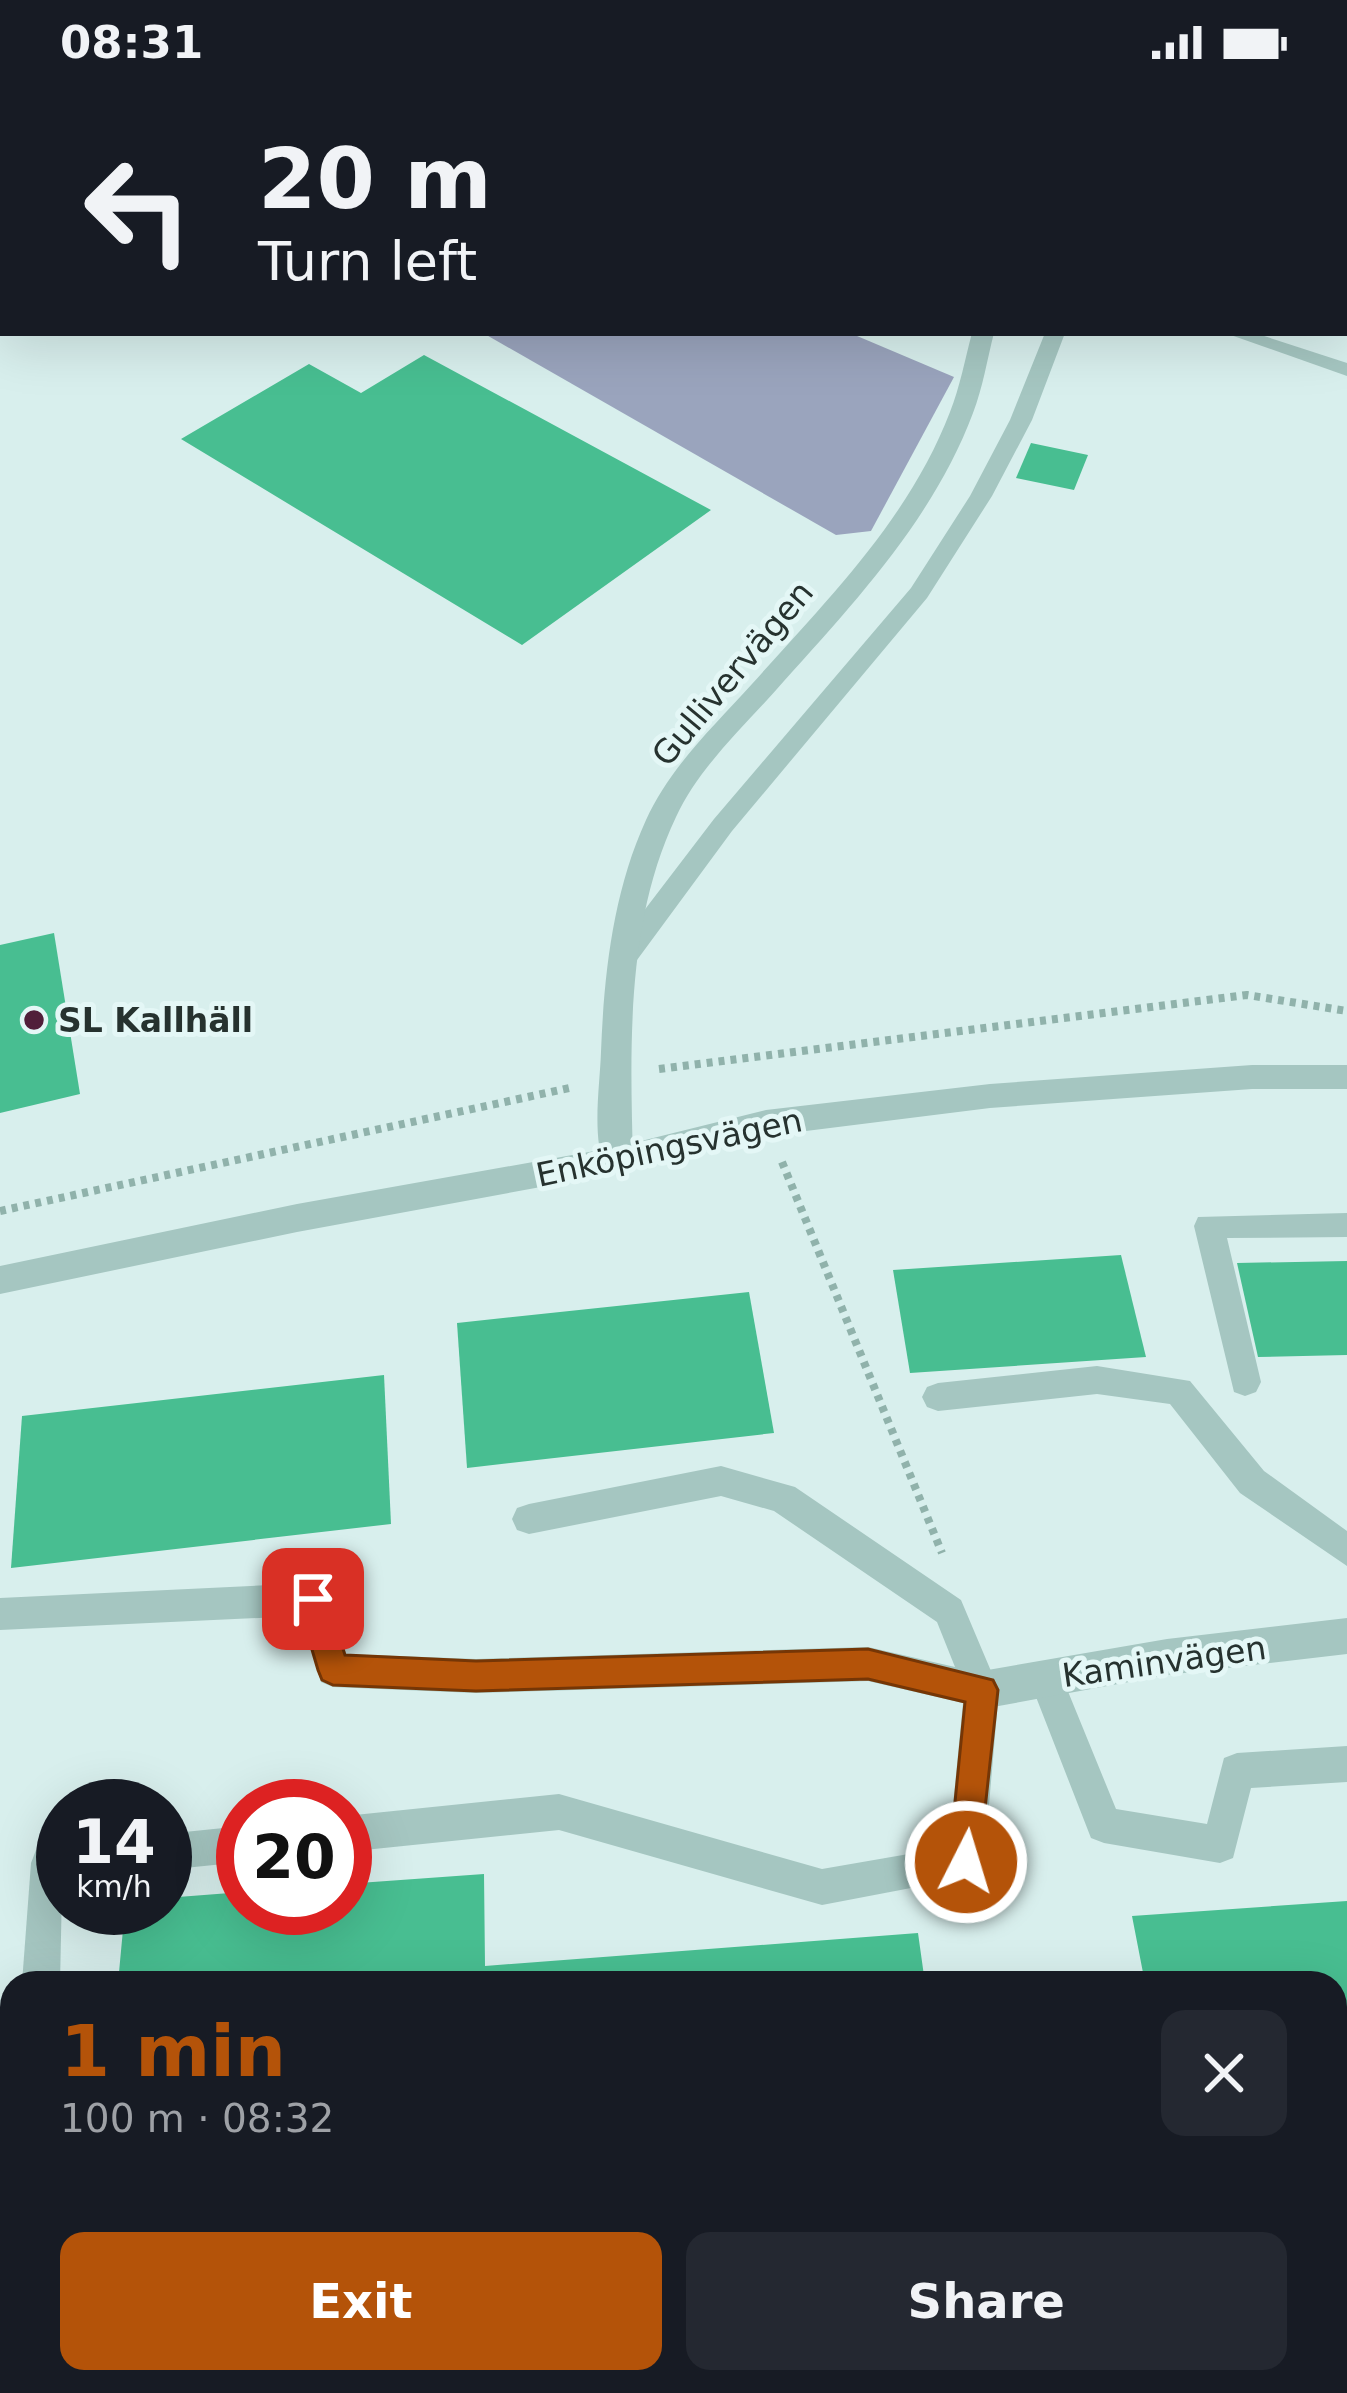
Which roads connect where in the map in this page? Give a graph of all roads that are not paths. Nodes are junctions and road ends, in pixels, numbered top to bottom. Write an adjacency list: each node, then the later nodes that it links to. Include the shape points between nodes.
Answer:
1 (981, 336): 5 (street, Gullivervägen, via 962,410 908,514 661,817 631,902)
2 (1054, 336): 5 (lane, via 1021,421 919,593 723,824)
3 (1244, 336): 4 (lane)
4 (1347, 370)
5 (627, 953): 7 (street, Gullivervägen, via 614,1078)
6 (1347, 1077): 7 (street, Enköpingsvägen, via 990,1096 766,1123)
7 (617, 1160): 9 (street, Enköpingsvägen)
8 (1347, 1225): 10 (lane, via 1209,1226)
9 (0, 1280)
10 (1245, 1382)
11 (938, 1397): 13 (lane, via 1097,1381 1179,1391 1252,1482)
12 (530, 1519): 17 (lane, via 721,1481 783,1498 950,1611)
13 (1347, 1550)
14 (0, 1614): 17 (lane, via 313,1599 333,1670 476,1676 868,1664)
15 (1347, 1636): 16 (street, Kaminvägen)
16 (1046, 1678): 17 (street, Kaminvägen); 18 (lane, via 1104,1825 1220,1845 1237,1772)
17 (982, 1690): 19 (lane, via 966,1862 822,1887 560,1812)
18 (1347, 1764)
19 (372, 1831)
20 (44, 1935): 21 (lane)
21 (41, 1971)

